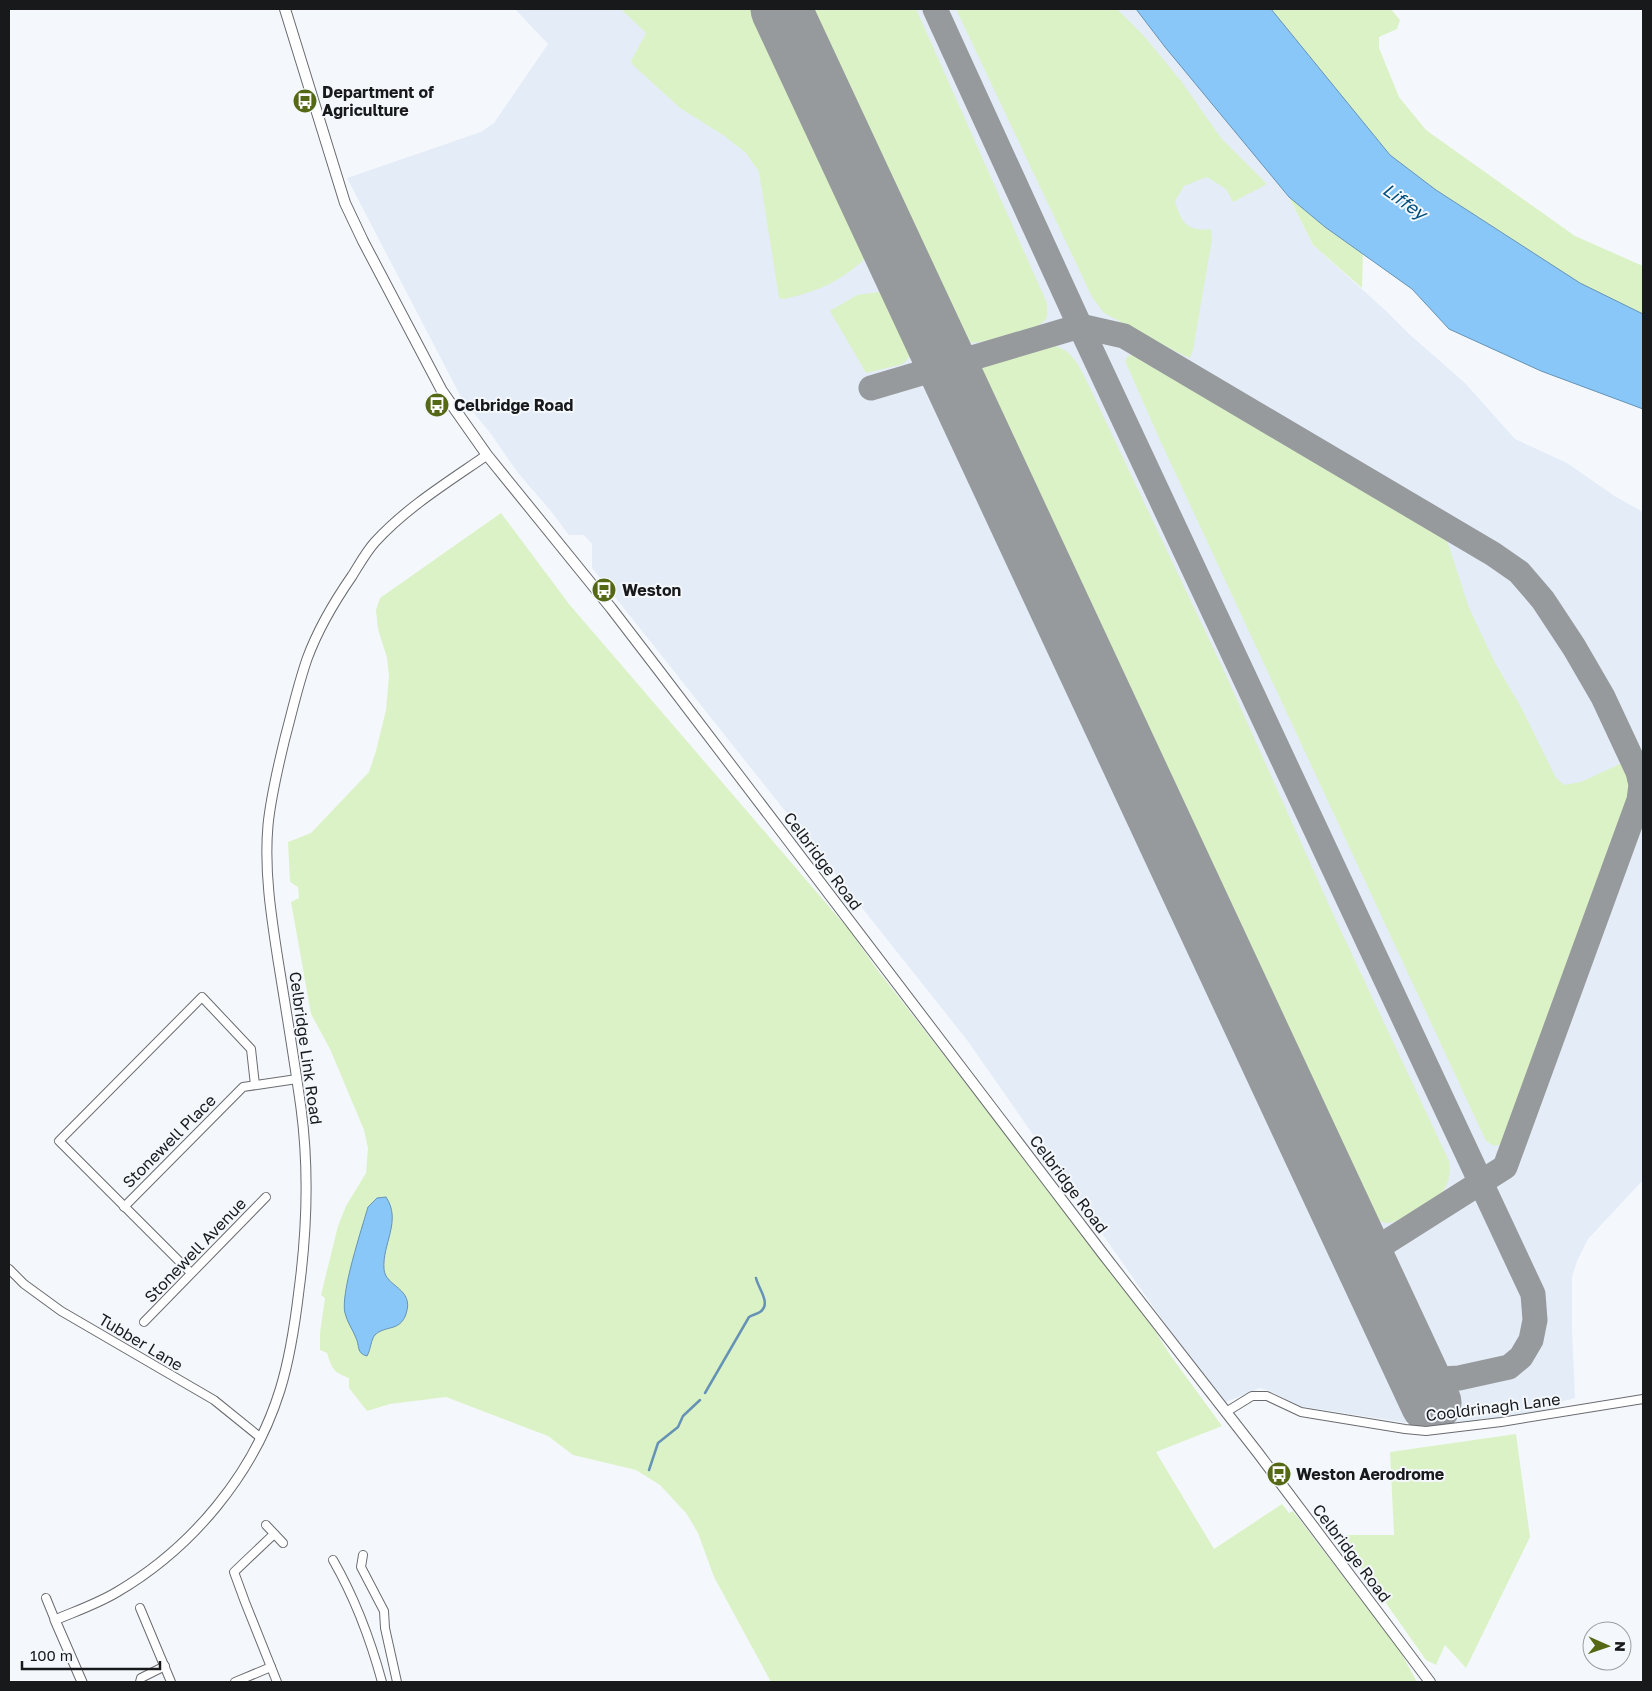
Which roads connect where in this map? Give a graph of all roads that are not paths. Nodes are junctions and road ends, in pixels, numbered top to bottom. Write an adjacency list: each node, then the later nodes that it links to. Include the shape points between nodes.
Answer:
1 (285, 9): 2 (main road, Celbridge Road, via 349,211 442,391)
2 (487, 455): 3 (street, Celbridge Link Road, via 419,502 373,544 337,598 307,658 276,776 267,848 270,901); 11 (main road, Celbridge Road, via 617,615)
3 (297, 1079): 4 (street); 12 (street, Celbridge Link Road, via 306,1176 302,1269 287,1365 280,1393)
4 (255, 1085): 6 (street, Stonewell Place, via 243,1087 234,1095); 6 (street, via 251,1049 202,997 59,1141)
5 (266, 1197): 8 (street, Stonewell Avenue)
6 (124, 1207): 8 (street)
7 (9, 1269): 12 (street, Tubber Lane, via 61,1311 208,1396)
8 (191, 1273): 9 (street, Stonewell Avenue)
9 (144, 1322)
10 (1643, 1399): 11 (street, Cooldrinagh Lane, via 1426,1431 1301,1412 1267,1396 1252,1396)
11 (1226, 1412): 30 (main road, Celbridge Road)
12 (260, 1438): 20 (street, Celbridge Link Road, via 232,1486 182,1543 104,1600)
13 (266, 1526): 14 (street)
14 (274, 1534): 15 (street); 22 (street, via 235,1569 234,1574)
15 (283, 1543)
16 (362, 1555): 29 (street, via 361,1567 384,1611)
17 (333, 1560): 28 (street, via 351,1592 373,1648)
18 (46, 1598): 20 (street)
19 (140, 1608): 21 (street)
20 (55, 1620): 23 (street)
21 (165, 1666): 24 (street, via 141,1678); 25 (street)
22 (271, 1668): 26 (street); 27 (street)
23 (82, 1682)
24 (140, 1682)
25 (171, 1682)
26 (235, 1682)
27 (277, 1682)
28 (382, 1682)
29 (396, 1682)
30 (1430, 1682)

